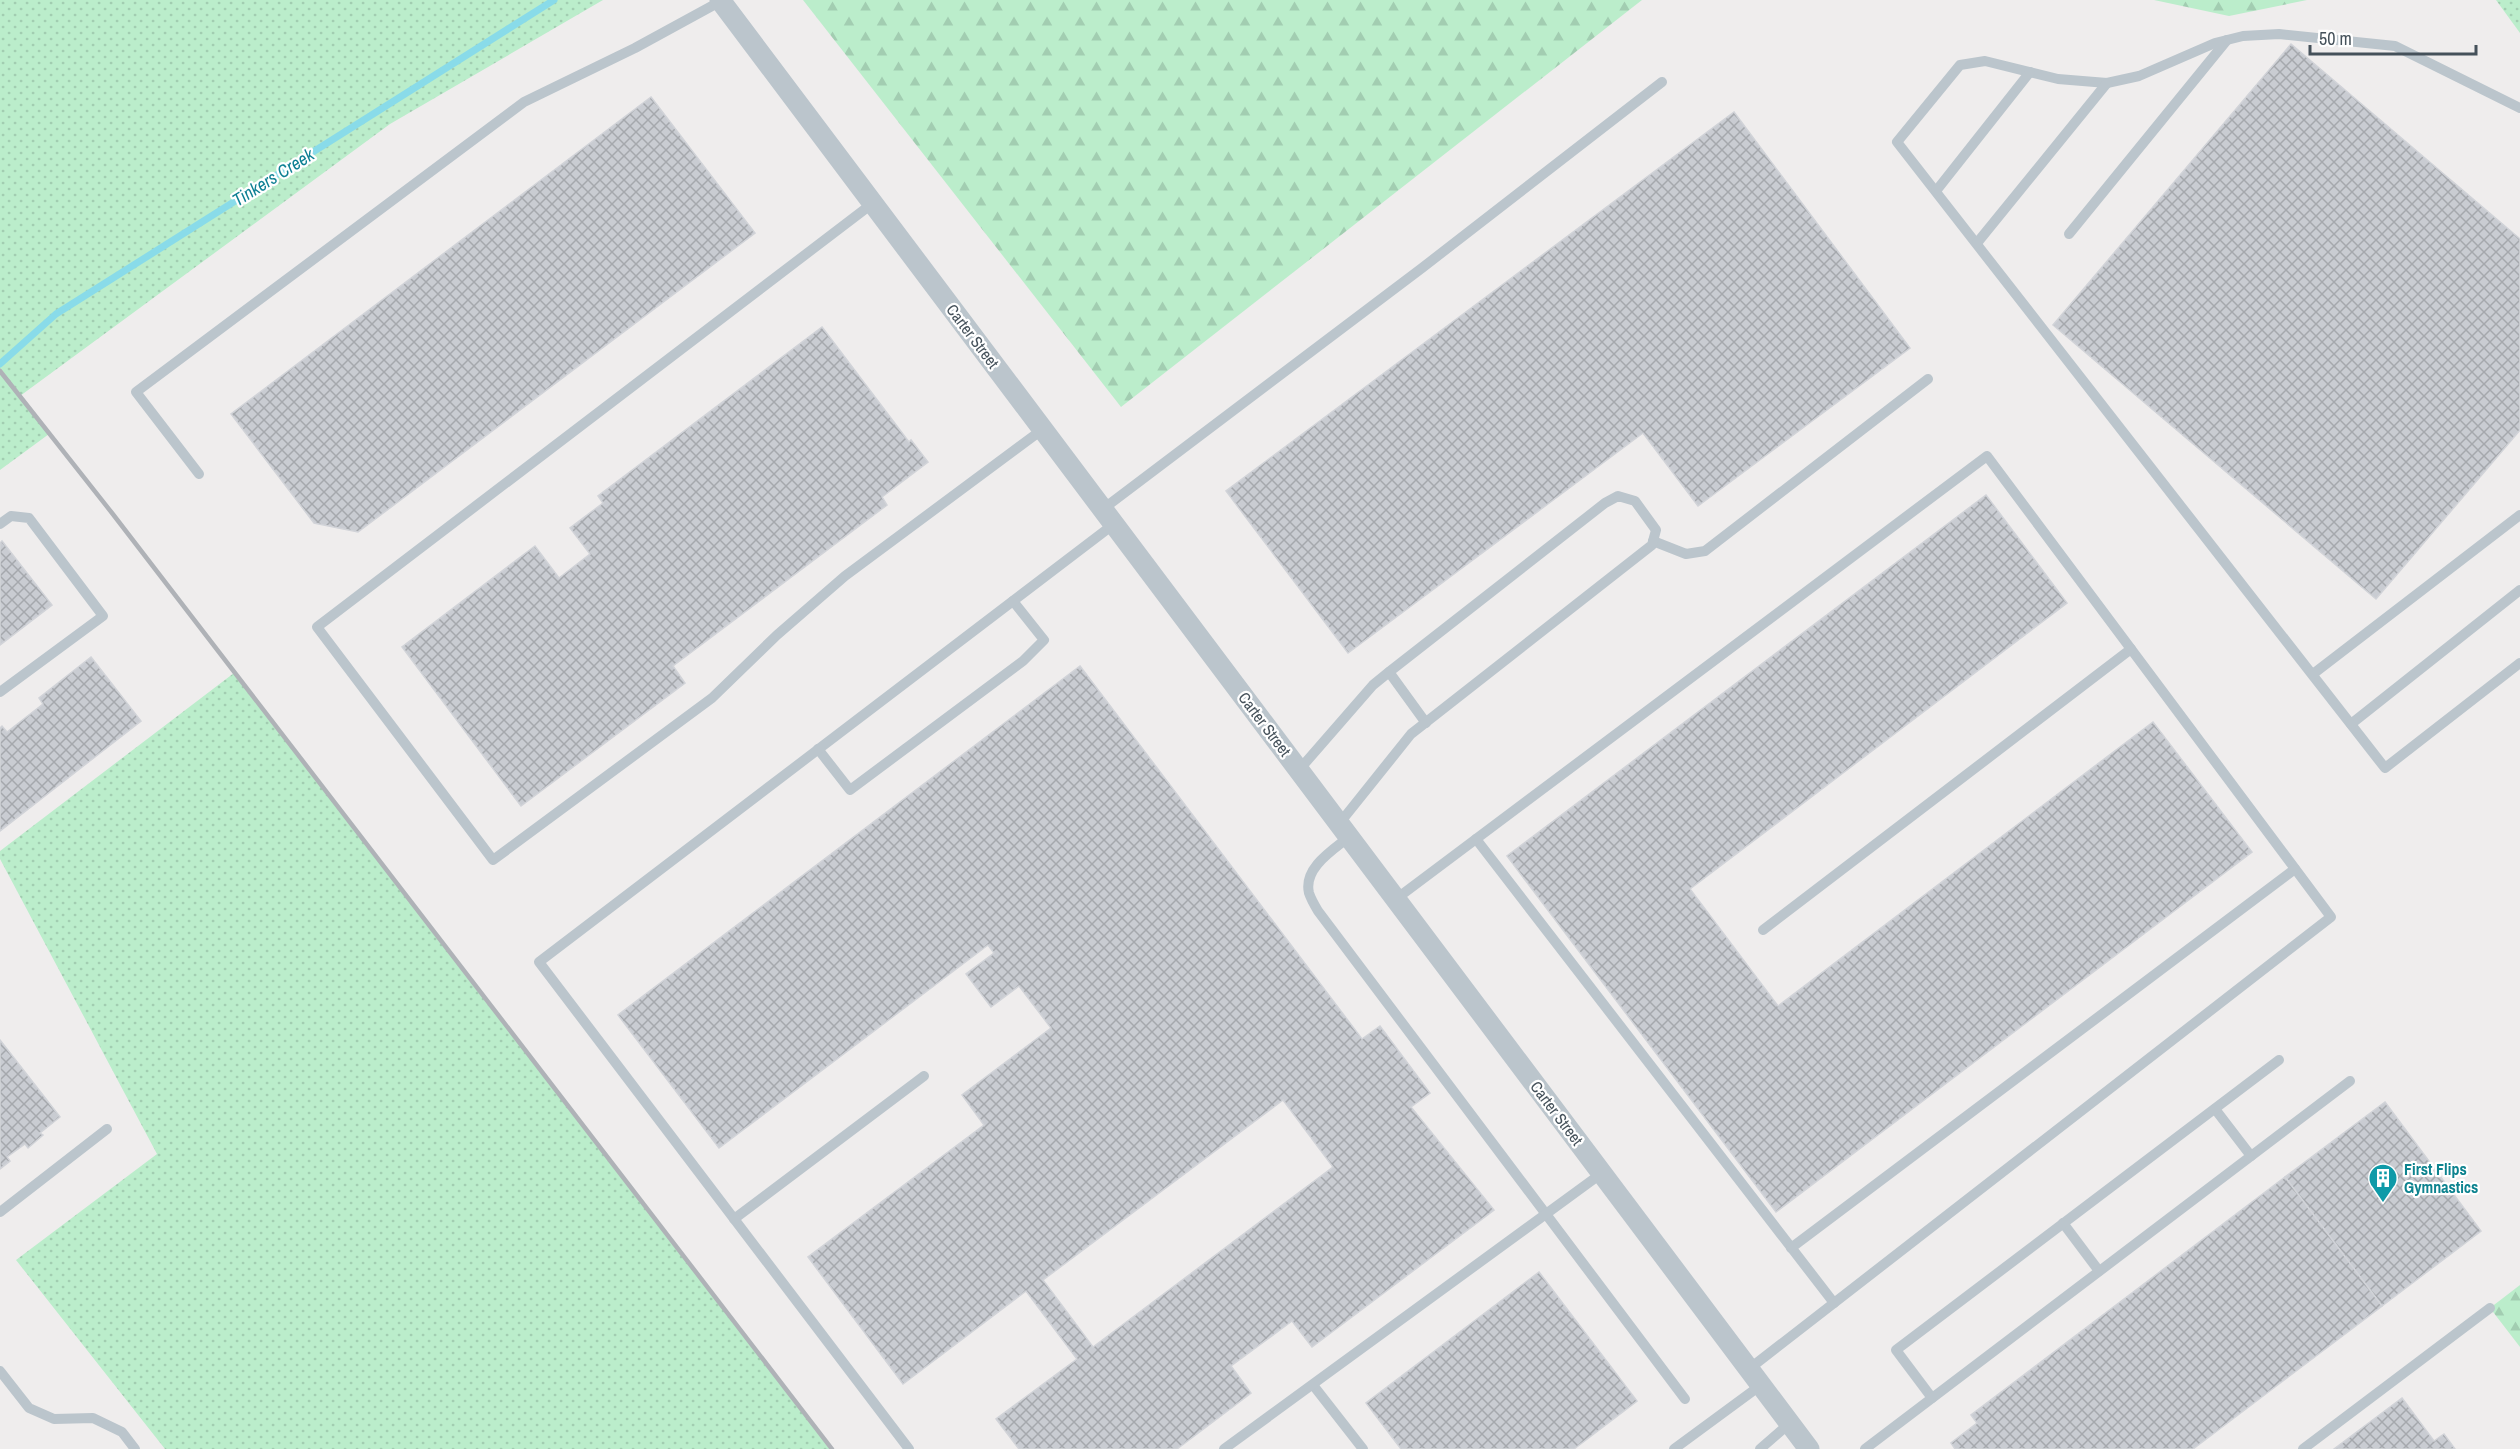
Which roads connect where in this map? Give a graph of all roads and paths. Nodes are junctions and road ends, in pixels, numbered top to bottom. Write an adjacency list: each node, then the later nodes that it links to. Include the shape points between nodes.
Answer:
1 (721, 1): 8 (street, Carter Street); 13 (lane, via 525,102 136,392)
2 (2226, 40): 5 (lane, via 2139,76); 6 (lane, via 2279,34 2395,46); 9 (lane)
3 (2030, 72): 5 (lane); 7 (lane); 7 (lane, via 1985,61 1960,65 1897,142)
4 (1662, 82): 15 (lane)
5 (2107, 83): 10 (lane)
6 (2520, 108)
7 (1936, 191): 10 (lane)
8 (873, 203): 12 (street, Carter Street); 12 (lane, via 317,627 493,860 712,698 845,576)
9 (2069, 234)
10 (1977, 243): 23 (lane)
11 (1928, 379): 17 (lane, via 1705,550 1686,554)
12 (1043, 429): 15 (street, Carter Street)
13 (199, 474)
14 (2520, 515): 23 (lane)
15 (1109, 516): 19 (lane); 28 (street, Carter Street)
16 (0, 524): 24 (lane, via 11,516 29,518 103,616)
17 (1653, 541): 22 (lane, via 1656,530 1635,501 1618,496); 25 (lane, via 1641,556)
18 (2520, 590): 26 (lane)
19 (1013, 601): 27 (lane); 27 (lane, via 1044,640 1023,661 850,790)
20 (2131, 649): 30 (lane, via 1987,456); 31 (lane); 33 (lane)
21 (2520, 663): 26 (lane, via 2385,768)
22 (1389, 672): 25 (lane); 28 (lane)
23 (2313, 674): 26 (lane)
24 (0, 692)
25 (1426, 723): 29 (lane, via 1411,734)
26 (2351, 724)
27 (818, 749): 43 (lane, via 539,962)
28 (1299, 770): 29 (street, Carter Street)
29 (1344, 830): 32 (street, Carter Street); 42 (lane, via 1310,876 1308,892 1318,911)
30 (1476, 839): 32 (lane); 45 (lane)
31 (2295, 869): 45 (lane); 47 (lane, via 2331,917)
32 (1396, 899): 40 (street, Carter Street)
33 (1763, 930)
34 (2279, 1060): 37 (lane)
35 (924, 1076): 43 (lane)
36 (2349, 1081): 39 (lane)
37 (2215, 1109): 39 (lane); 44 (lane)
38 (107, 1129): 41 (lane)
39 (2251, 1156): 46 (lane)
40 (1602, 1173): 42 (lane); 50 (street, Carter Street)
41 (0, 1212)
42 (1545, 1215): 51 (lane); 53 (lane)
43 (734, 1219): 56 (lane)
44 (2064, 1223): 46 (lane); 52 (lane, via 1896,1350)
45 (1791, 1248): 47 (lane)
46 (2099, 1271): 52 (lane)
47 (1834, 1303): 50 (lane)
48 (2490, 1308): 63 (lane)
49 (0, 1371): 55 (lane, via 29,1408 54,1419 93,1418 122,1432)
50 (1755, 1377): 54 (street, Carter Street); 59 (lane)
51 (1312, 1385): 57 (lane); 58 (lane)
52 (1932, 1398): 62 (lane)
53 (1685, 1400)
54 (1790, 1423): 60 (lane); 61 (street, Carter Street)
55 (135, 1449)
56 (909, 1449)
57 (1224, 1449)
58 (1363, 1449)
59 (1674, 1449)
60 (1760, 1449)
61 (1809, 1449)
62 (1865, 1449)
63 (2303, 1449)

